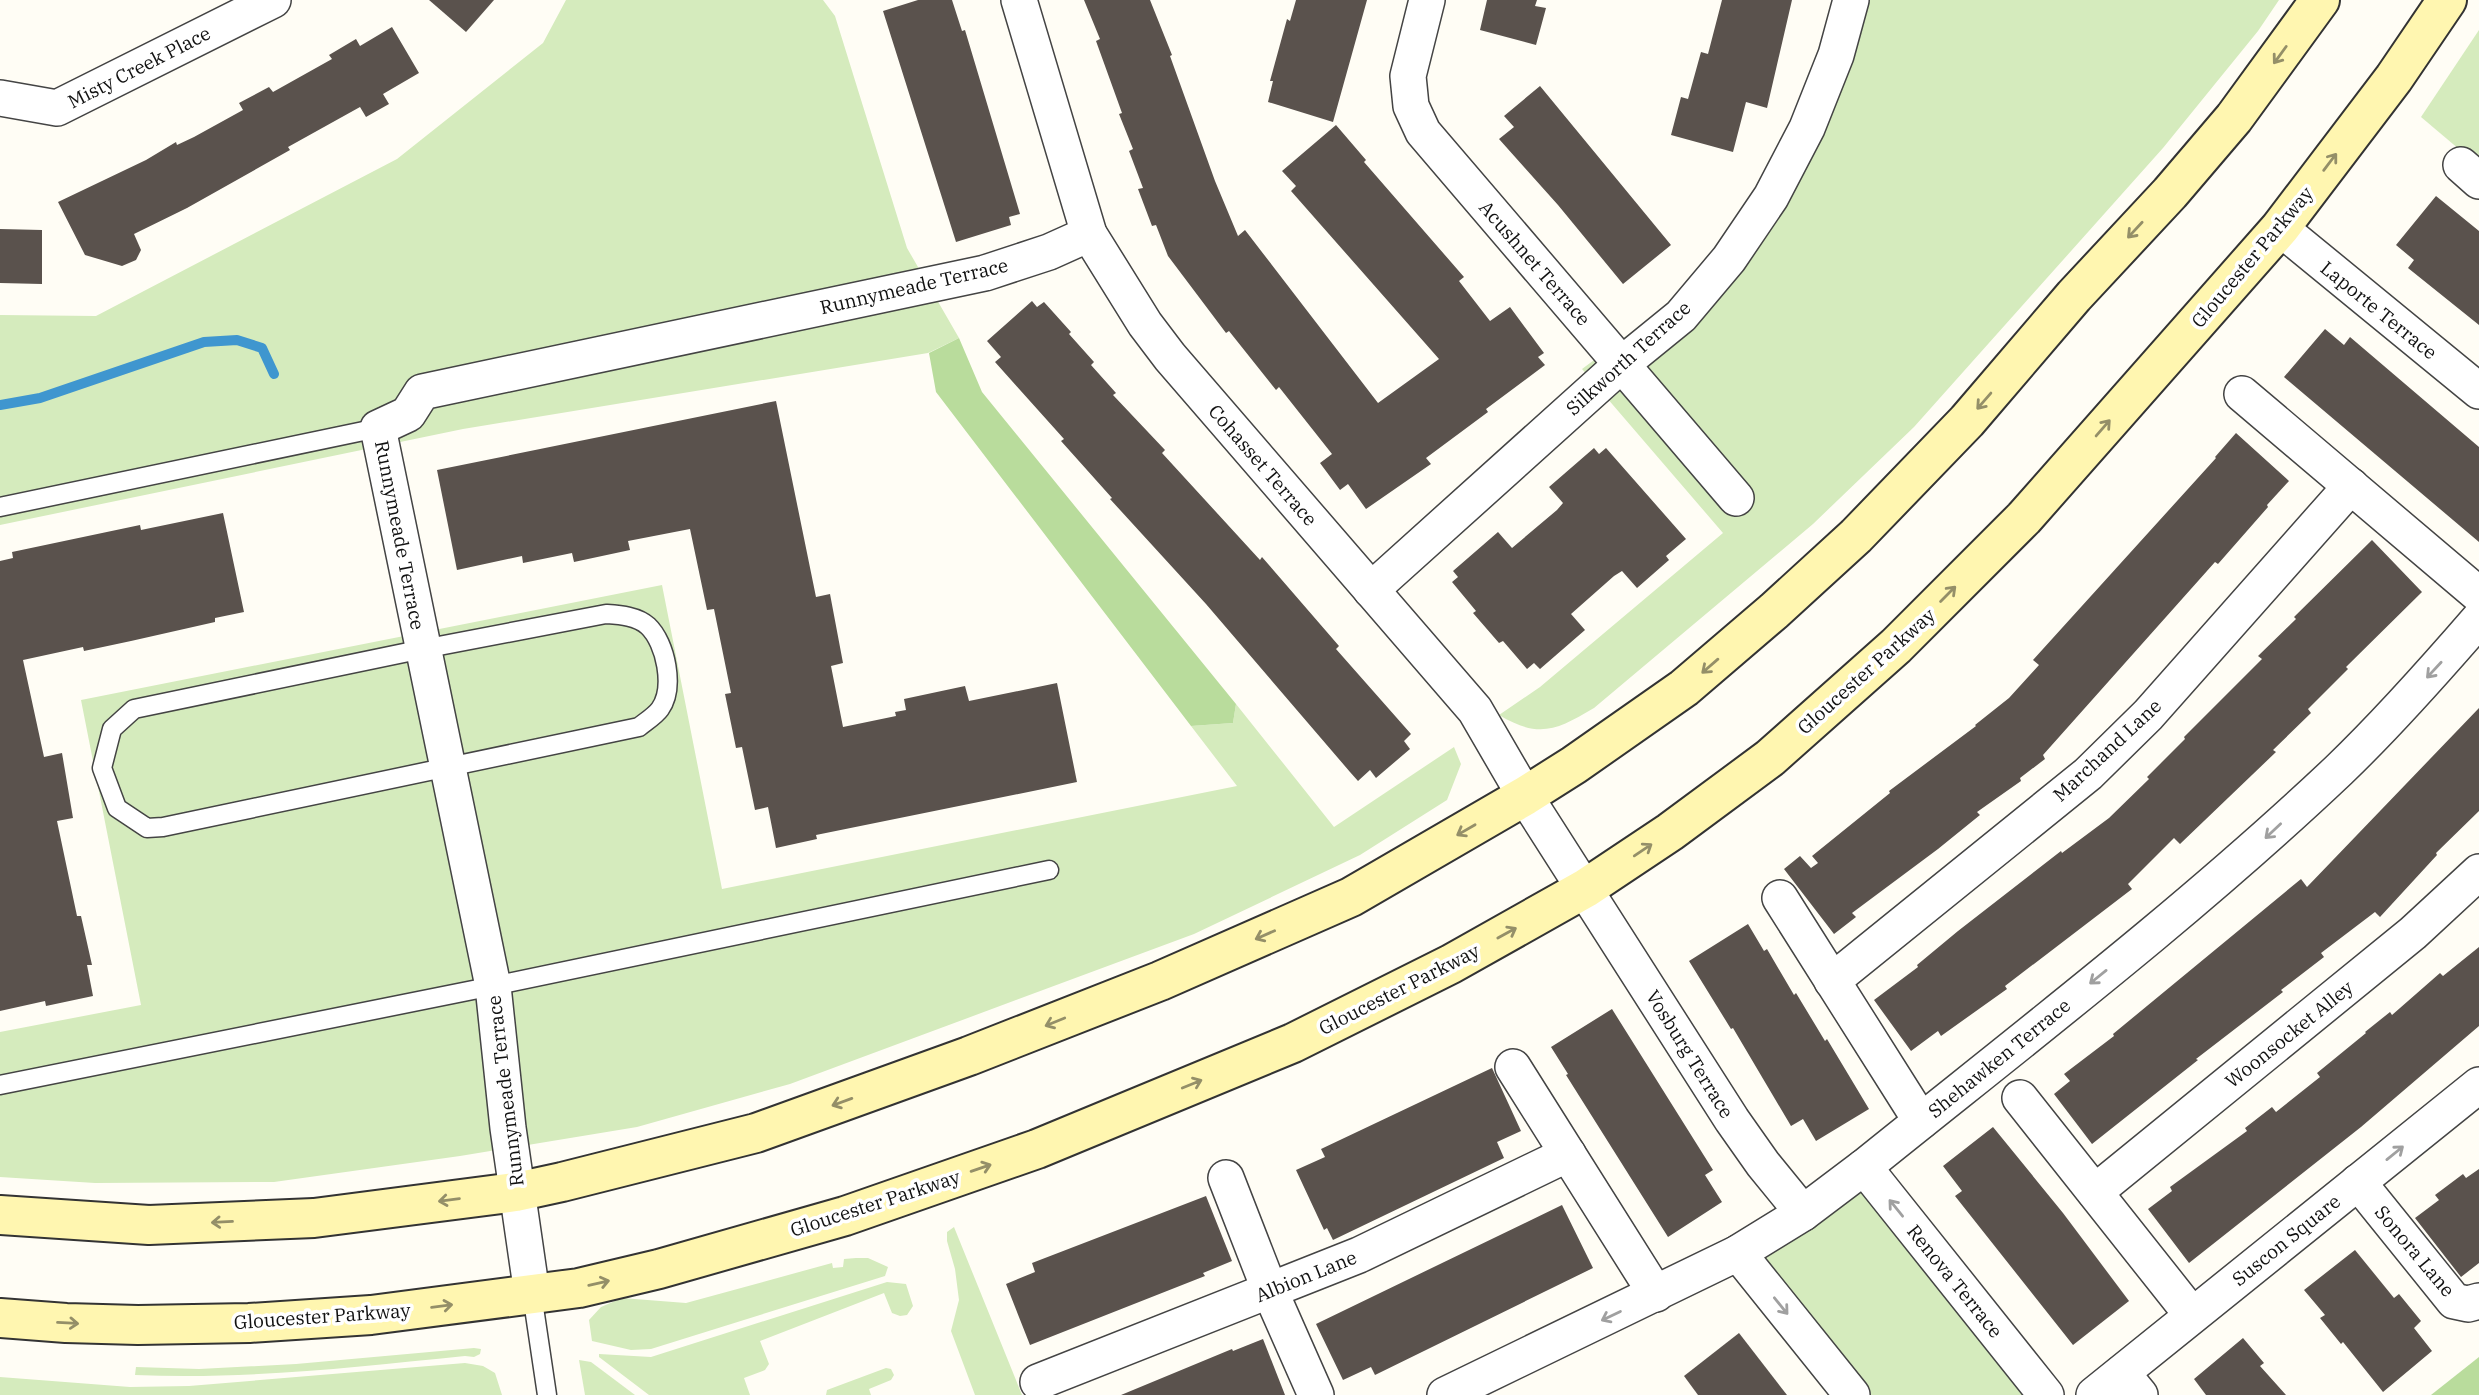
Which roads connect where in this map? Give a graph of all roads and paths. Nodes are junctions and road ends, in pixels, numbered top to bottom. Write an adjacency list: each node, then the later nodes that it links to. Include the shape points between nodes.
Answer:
1 (273, 0): 7 (street, Misty Creek Place, via 57,108)
2 (1018, 0): 9 (street, Cohasset Terrace)
3 (1427, 0): 10 (street, Acushnet Terrace, via 1408,76 1411,106 1423,132)
4 (1851, 0): 10 (street, Silkworth Terrace, via 1836,55 1807,128 1770,197 1729,259 1681,316)
5 (2320, 0): 22 (main road, one-way to 22, via 2234,118 2170,193 1856,536 1684,688)
6 (2447, 0): 8 (main road, Gloucester Parkway, one-way to 6)
7 (0, 98)
8 (2280, 228): 11 (street, Laporte Terrace); 25 (main road, Gloucester Parkway, one-way to 8, via 1770,758 1896,646 2024,518)
9 (1089, 234): 13 (street, Runnymeade Terrace, via 985,273 422,392 408,414); 17 (street, Cohasset Terrace, via 1170,357)
10 (1622, 364): 15 (street, Acushnet Terrace); 17 (street, Silkworth Terrace)
11 (2479, 391)
12 (2242, 394): 14 (street)
13 (378, 428): 16 (lane); 20 (street, Runnymeade Terrace)
14 (2351, 486): 18 (street); 27 (street, Marchand Lane, via 2148,716 2088,774)
15 (1736, 498)
16 (0, 507)
17 (1371, 590): 22 (street, Cohasset Terrace, via 1475,710)
18 (2479, 595)
19 (2479, 619): 33 (street, Shehawken Terrace, one-way to 33, via 2340,769 2230,870)
20 (423, 649): 21 (street, Runnymeade Terrace); 21 (lane, via 606,614 630,616 648,626 666,663 668,682 661,709 639,727); 21 (lane, via 134,709 112,729 102,768 117,808 147,828)
21 (447, 767): 28 (street, Runnymeade Terrace)
22 (1525, 796): 25 (street, Cohasset Terrace); 38 (main road, one-way to 38, via 1351,897 1160,981 969,1056 755,1133)
23 (1049, 870): 28 (lane)
24 (2479, 872): 39 (street, Woonsocket Alley, via 2413,933)
25 (1586, 888): 40 (street, Vosburg Terrace, via 1732,1120); 44 (main road, Gloucester Parkway, one-way to 25, via 659,1269 845,1216 1037,1149 1293,1043 1451,964)
26 (1780, 898): 27 (street)
27 (1832, 982): 33 (street)
28 (493, 986): 30 (lane); 38 (street, Runnymeade Terrace)
29 (1513, 1067): 34 (street)
30 (0, 1085)
31 (2479, 1086): 37 (street, Suscon Square, one-way to 31)
32 (2020, 1098): 39 (street)
33 (1921, 1121): 35 (street, Shehawken Terrace)
34 (1568, 1154): 43 (street, Albion Lane, via 1359,1255); 45 (street)
35 (1864, 1167): 40 (street, Shehawken Terrace); 55 (street, Renova Terrace, one-way to 35)
36 (1226, 1178): 43 (street)
37 (2358, 1182): 46 (street, Sonora Lane, via 2455,1301); 47 (street, Suscon Square)
38 (516, 1192): 41 (main road, one-way to 41, via 314,1217 149,1225); 44 (street, Runnymeade Terrace)
39 (2095, 1192): 47 (street)
40 (1803, 1213): 42 (street, Shehawken Terrace)
41 (0, 1214)
42 (1738, 1253): 45 (street, Shehawken Terrace); 54 (street, one-way to 54)
43 (1270, 1291): 49 (street, Albion Lane); 52 (street)
44 (532, 1294): 48 (main road, Gloucester Parkway, one-way to 44, via 138,1325 249,1323 371,1315); 51 (lane)
45 (1656, 1294): 53 (street, Shehawken Terrace, one-way to 53)
46 (2479, 1301)
47 (2192, 1315): 50 (street, Suscon Square)
48 (0, 1318)
49 (1038, 1382)
50 (2131, 1384): 56 (street, Suscon Square)
51 (547, 1395)
52 (1316, 1395)
53 (1445, 1395)
54 (1852, 1395)
55 (2046, 1395)
56 (2094, 1395)

